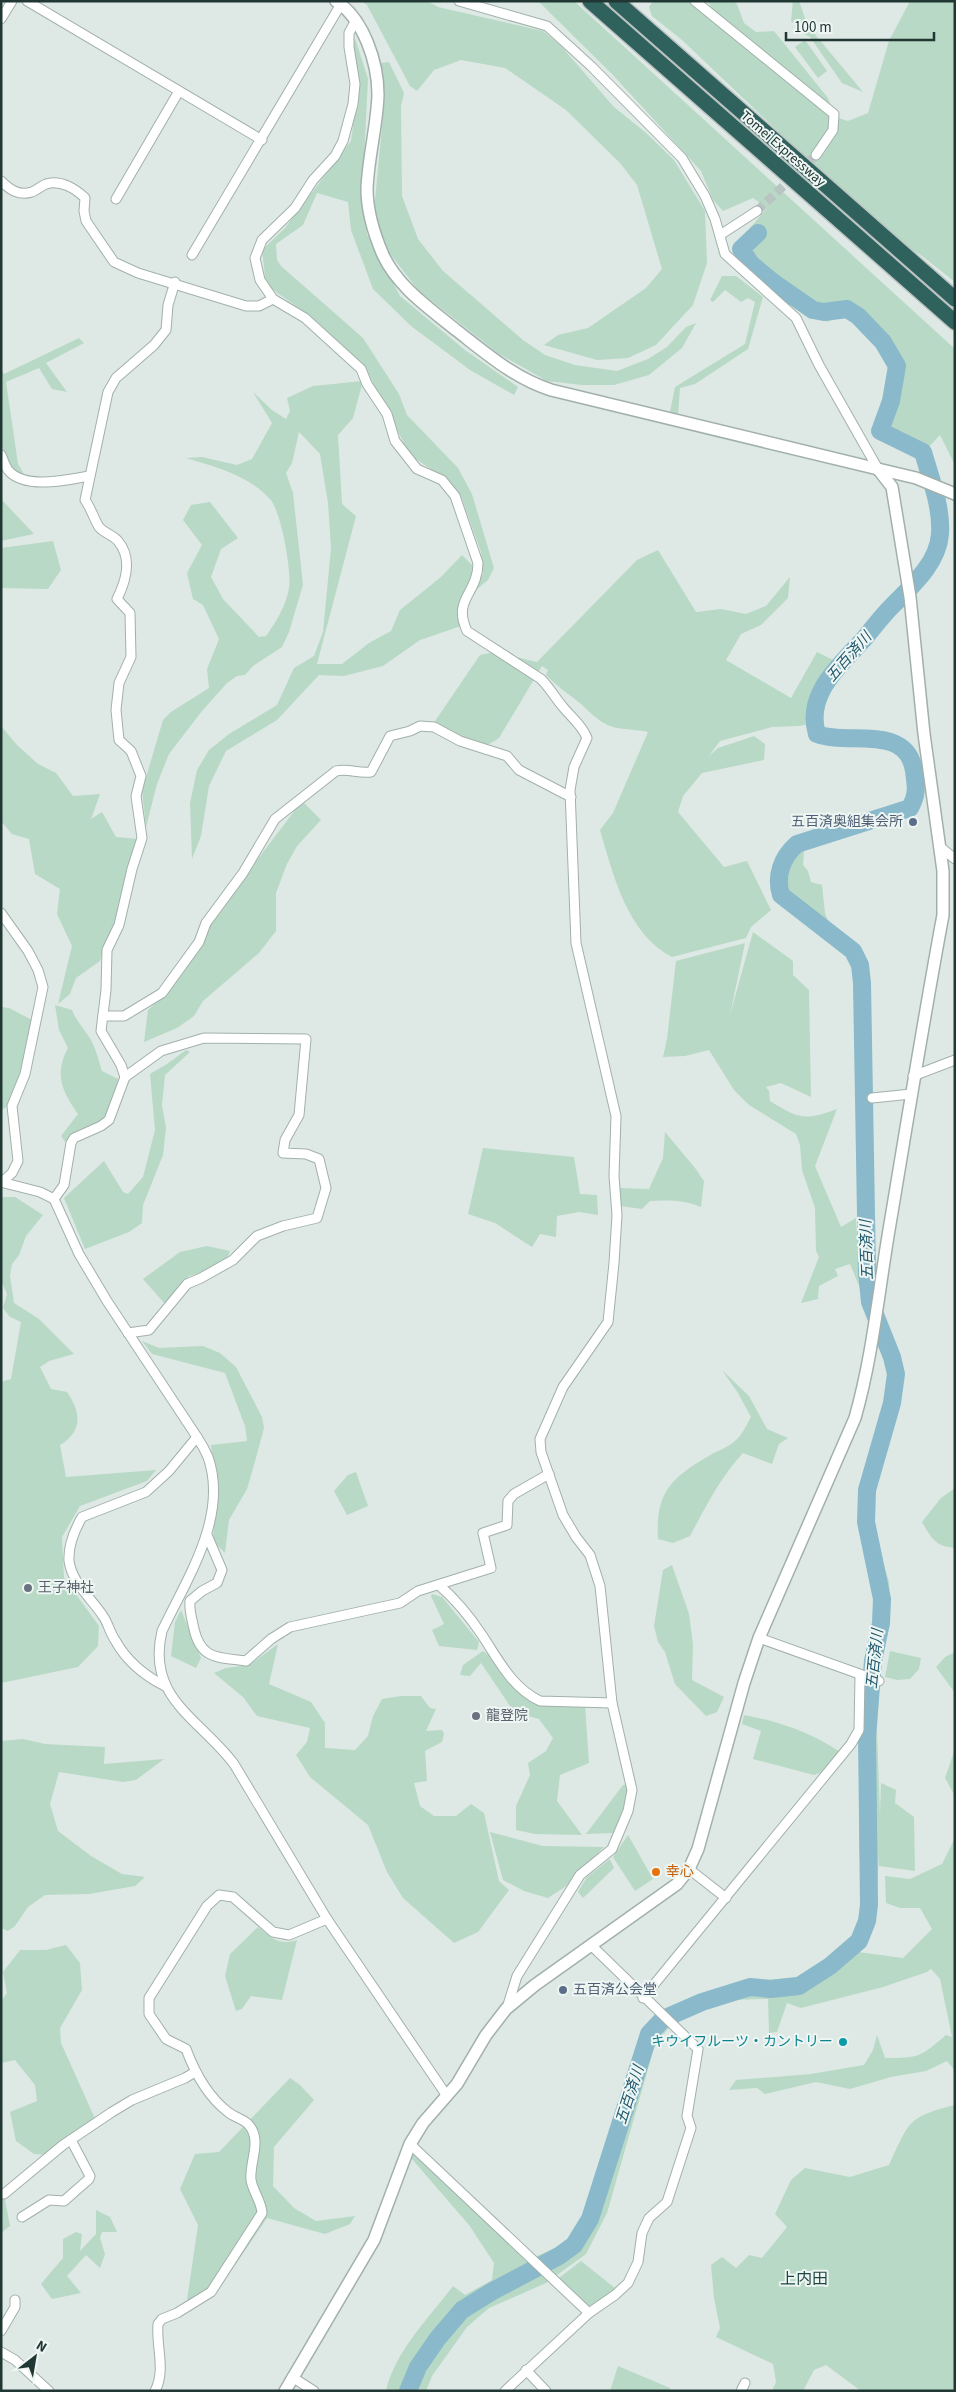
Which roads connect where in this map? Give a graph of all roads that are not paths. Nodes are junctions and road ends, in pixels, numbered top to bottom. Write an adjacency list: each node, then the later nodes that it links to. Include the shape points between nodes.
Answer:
1 (12, 1): 8 (street)
2 (27, 1): 10 (street)
3 (459, 1): 16 (street, via 547,26 564,39 682,158 706,196)
4 (590, 1): 21 (highway, Tomei Expressway)
5 (616, 1): 20 (highway, Tomei Expressway)
6 (695, 1): 12 (street, via 834,114 833,130)
7 (339, 3): 9 (street); 11 (street)
8 (1, 19)
9 (355, 22): 19 (street, via 349,33 355,84 353,104 343,141 294,208 262,240 255,258 260,280); 23 (street, via 370,50 378,94 367,188 371,222 391,269 417,298 506,369 531,384 642,414)
10 (179, 92): 11 (street); 14 (street)
11 (262, 140): 17 (street)
12 (816, 154)
13 (1, 181): 18 (street, via 10,190 20,193 32,192 47,183 77,190 85,198 86,221 110,258 138,273)
14 (116, 199)
15 (757, 211): 16 (street)
16 (720, 235): 23 (street, via 726,254 796,318)
17 (192, 255)
18 (175, 282): 19 (street, via 246,306 259,306); 24 (street, via 168,305 166,330 154,346 116,378 108,392)
19 (273, 299): 26 (street, via 304,318 361,369 367,384 388,414 395,442 417,469 442,480 455,496 478,563 478,575 462,606 461,619 467,631 478,640 541,679 583,728 587,738 574,767)
20 (955, 300)
21 (955, 322)
22 (1, 455): 24 (street, via 8,470 23,479 50,483)
23 (878, 469): 25 (street, via 916,478); 27 (street, via 892,487 910,598)
24 (89, 476): 30 (street, via 85,500 99,527 118,541 126,558 127,578 117,599 130,613 132,658 119,683 116,710 119,740 131,751 141,776 136,796 142,838 119,925 107,950)
25 (951, 492)
26 (571, 798): 30 (street, via 519,770 507,756 460,741 434,726 420,726 390,736 371,772 336,771 275,819 243,873 206,923 200,942 162,994 124,1016); 40 (street, via 576,943 616,1116 614,1176 617,1215 608,1322 562,1387 540,1438)
27 (939, 846): 28 (street); 32 (street, via 943,870 943,915)
28 (955, 859)
29 (1, 913): 36 (street, via 28,951 43,987 25,1074 12,1106 18,1161 12,1174)
30 (103, 1016): 33 (street, via 101,1031)
31 (955, 1060): 32 (street)
32 (913, 1076): 34 (street)
33 (124, 1077): 37 (street, via 109,1120 74,1138 71,1143 64,1185); 38 (street, via 161,1051 204,1038 306,1039 299,1116 285,1140 283,1153 306,1154 319,1159 326,1188 317,1218 257,1236 233,1260 187,1284 150,1330)
34 (911, 1094): 35 (street); 43 (street, via 864,1387 855,1418)
35 (872, 1098)
36 (2, 1182): 37 (street)
37 (54, 1199): 38 (street, via 79,1254)
38 (128, 1332): 39 (street)
39 (197, 1436): 41 (street, via 208,1458 212,1482); 46 (street, via 160,1481 146,1492 82,1518 71,1537 69,1561 82,1589 104,1617 115,1641 144,1675)
40 (549, 1474): 42 (street, via 514,1494 508,1501 508,1525 483,1533 491,1568); 47 (street, via 563,1515 590,1555 600,1586)
41 (207, 1535): 42 (street, via 222,1570 217,1583 190,1601 189,1609 196,1641 203,1651 213,1656 246,1661 290,1627 400,1603 418,1591); 46 (street, via 162,1631 159,1668)
42 (439, 1585): 47 (street, via 470,1619 516,1685 530,1696 540,1701)
43 (759, 1638): 44 (street); 48 (street, via 698,1850)
44 (860, 1676): 45 (street); 49 (street, via 859,1730 852,1744)
45 (879, 1682)
46 (165, 1686): 50 (street, via 178,1705 219,1744 234,1764)
47 (612, 1703): 53 (street, via 632,1790 628,1812 612,1849 580,1875 517,1976)
48 (689, 1868): 49 (street); 51 (street, via 677,1884)
49 (726, 1898): 52 (street)
50 (327, 1919): 54 (street, via 289,1935 273,1932 233,1897 219,1895 207,1906 149,1998 149,2014 166,2039 186,2048); 55 (street)
51 (592, 1946): 52 (street); 53 (street, via 535,1984)
52 (643, 1998): 61 (street, via 698,2049 688,2116 691,2128 666,2202 648,2218 642,2233 638,2262 628,2282)
53 (506, 2009): 55 (street)
54 (195, 2072): 56 (street, via 132,2100); 67 (street, via 212,2096 228,2112 248,2124 255,2136 252,2181 262,2203 262,2213 211,2292 158,2324 161,2371)
55 (447, 2096): 57 (street, via 423,2123)
56 (72, 2140): 58 (street); 59 (street, via 89,2179 64,2201 49,2200)
57 (410, 2144): 61 (street); 65 (street, via 374,2240)
58 (4, 2194)
59 (22, 2217)
60 (15, 2300): 62 (street, via 15,2307)
61 (589, 2314): 64 (street)
62 (1, 2331)
63 (1, 2352): 66 (street, via 15,2360)
64 (526, 2370): 70 (street); 71 (street)
65 (292, 2377): 68 (street); 69 (street)
66 (49, 2391)
67 (155, 2391)
68 (285, 2391)
69 (314, 2391)
70 (505, 2391)
71 (546, 2391)

